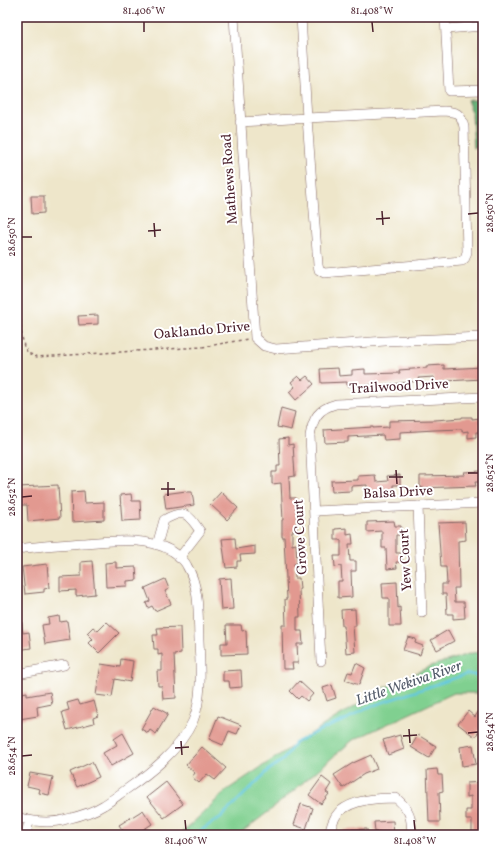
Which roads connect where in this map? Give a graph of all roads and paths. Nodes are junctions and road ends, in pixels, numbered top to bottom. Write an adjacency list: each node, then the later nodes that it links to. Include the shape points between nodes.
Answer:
1 (234, 17): 8 (street, Mathews Road)
2 (301, 17): 7 (street)
3 (445, 17): 5 (street)
4 (483, 26): 5 (street)
5 (446, 29): 6 (street, via 449,92)
6 (483, 90)
7 (307, 118): 7 (street, via 318,270 324,273 462,261 465,258 467,252 464,127 458,114 444,111); 8 (street)
8 (240, 122): 13 (street, Mathews Road)
9 (20, 196): 10 (path)
10 (17, 198)
11 (17, 248): 13 (path, Oaklando Drive, via 21,331 24,347 37,357 202,347)
12 (483, 337): 13 (street, Oaklando Drive, via 276,349 264,346)
13 (255, 338)
14 (483, 397): 15 (street, Trailwood Drive, via 336,404)
15 (318, 413): 18 (street, Grove Court, via 312,423 310,436)
16 (483, 503): 17 (street, Balsa Drive)
17 (418, 506): 18 (street, Balsa Drive); 22 (street, Yew Court)
18 (314, 511): 23 (street, Grove Court)
19 (157, 545): 20 (street, via 128,540 38,546); 21 (street, via 173,552); 21 (street, via 164,520 175,514 191,517 200,531)
20 (17, 550)
21 (179, 558): 27 (street, via 187,565 194,582 198,609 199,693 193,720 186,734 143,777 104,805 66,820)
22 (422, 613)
23 (321, 661)
24 (64, 664): 25 (street)
25 (17, 674)
26 (17, 817): 27 (street)
27 (29, 821): 28 (street)
28 (26, 835)
29 (329, 835): 30 (street, via 338,813 350,805 377,798 396,798 406,807 410,814)
30 (412, 835)

